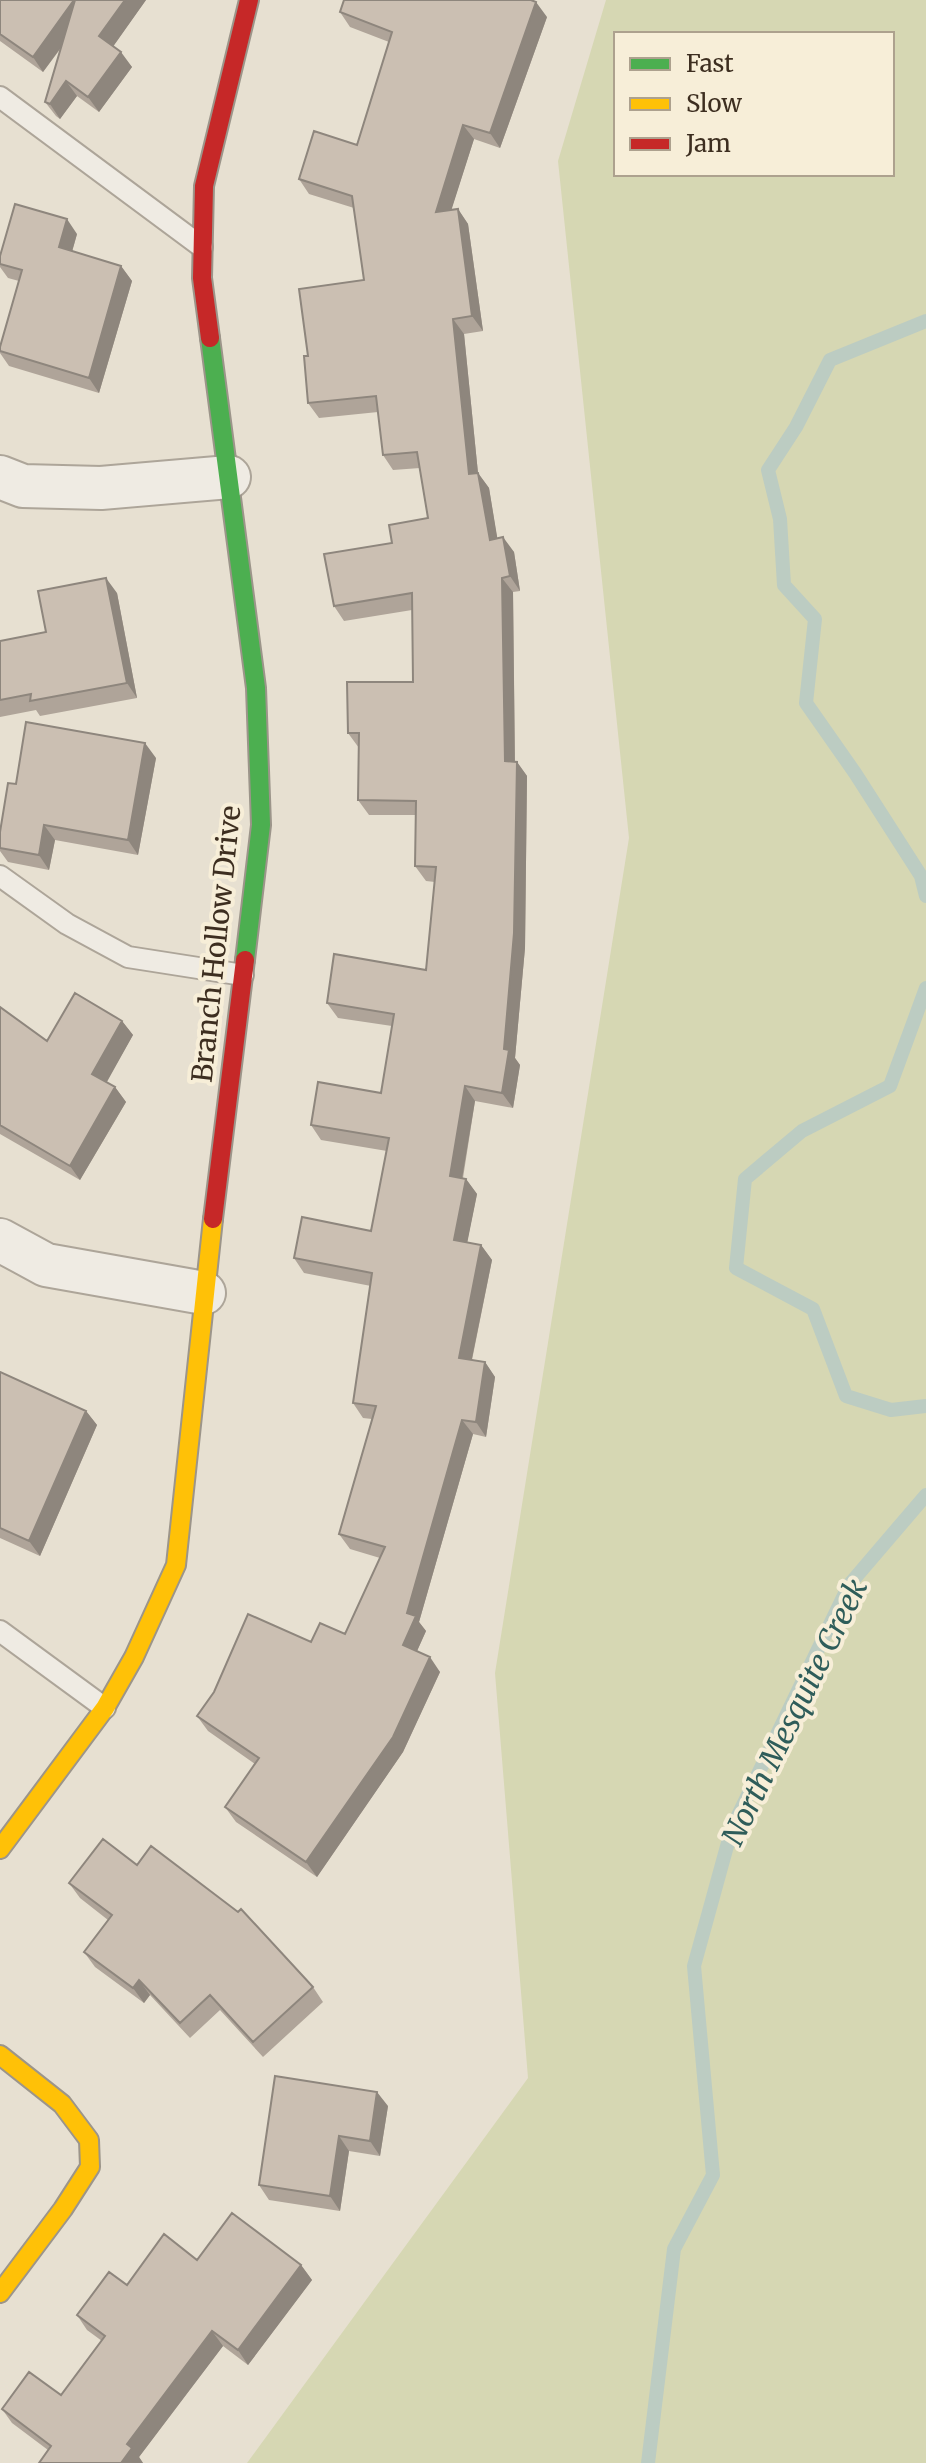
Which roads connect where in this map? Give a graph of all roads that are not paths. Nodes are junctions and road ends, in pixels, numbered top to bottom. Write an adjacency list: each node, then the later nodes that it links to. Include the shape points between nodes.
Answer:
1 (249, 0): 3 (street, Branch Hollow Drive, via 204,186)
2 (0, 97): 3 (lane)
3 (203, 248): 5 (street, Branch Hollow Drive, via 202,278)
4 (0, 477): 5 (street, via 23,486 101,488)
5 (229, 477): 7 (street, Branch Hollow Drive, via 256,688 261,825)
6 (0, 876): 7 (lane, via 67,924 128,957)
7 (243, 975): 9 (street, Branch Hollow Drive)
8 (0, 1240): 9 (street, via 46,1265)
9 (204, 1293): 11 (street, Branch Hollow Drive, via 176,1565)
10 (0, 1631): 11 (lane)
11 (105, 1708): 12 (street, Branch Hollow Drive)
12 (0, 1849)
13 (0, 2055): 14 (street, via 62,2104 89,2140 90,2167)
14 (0, 2293)

